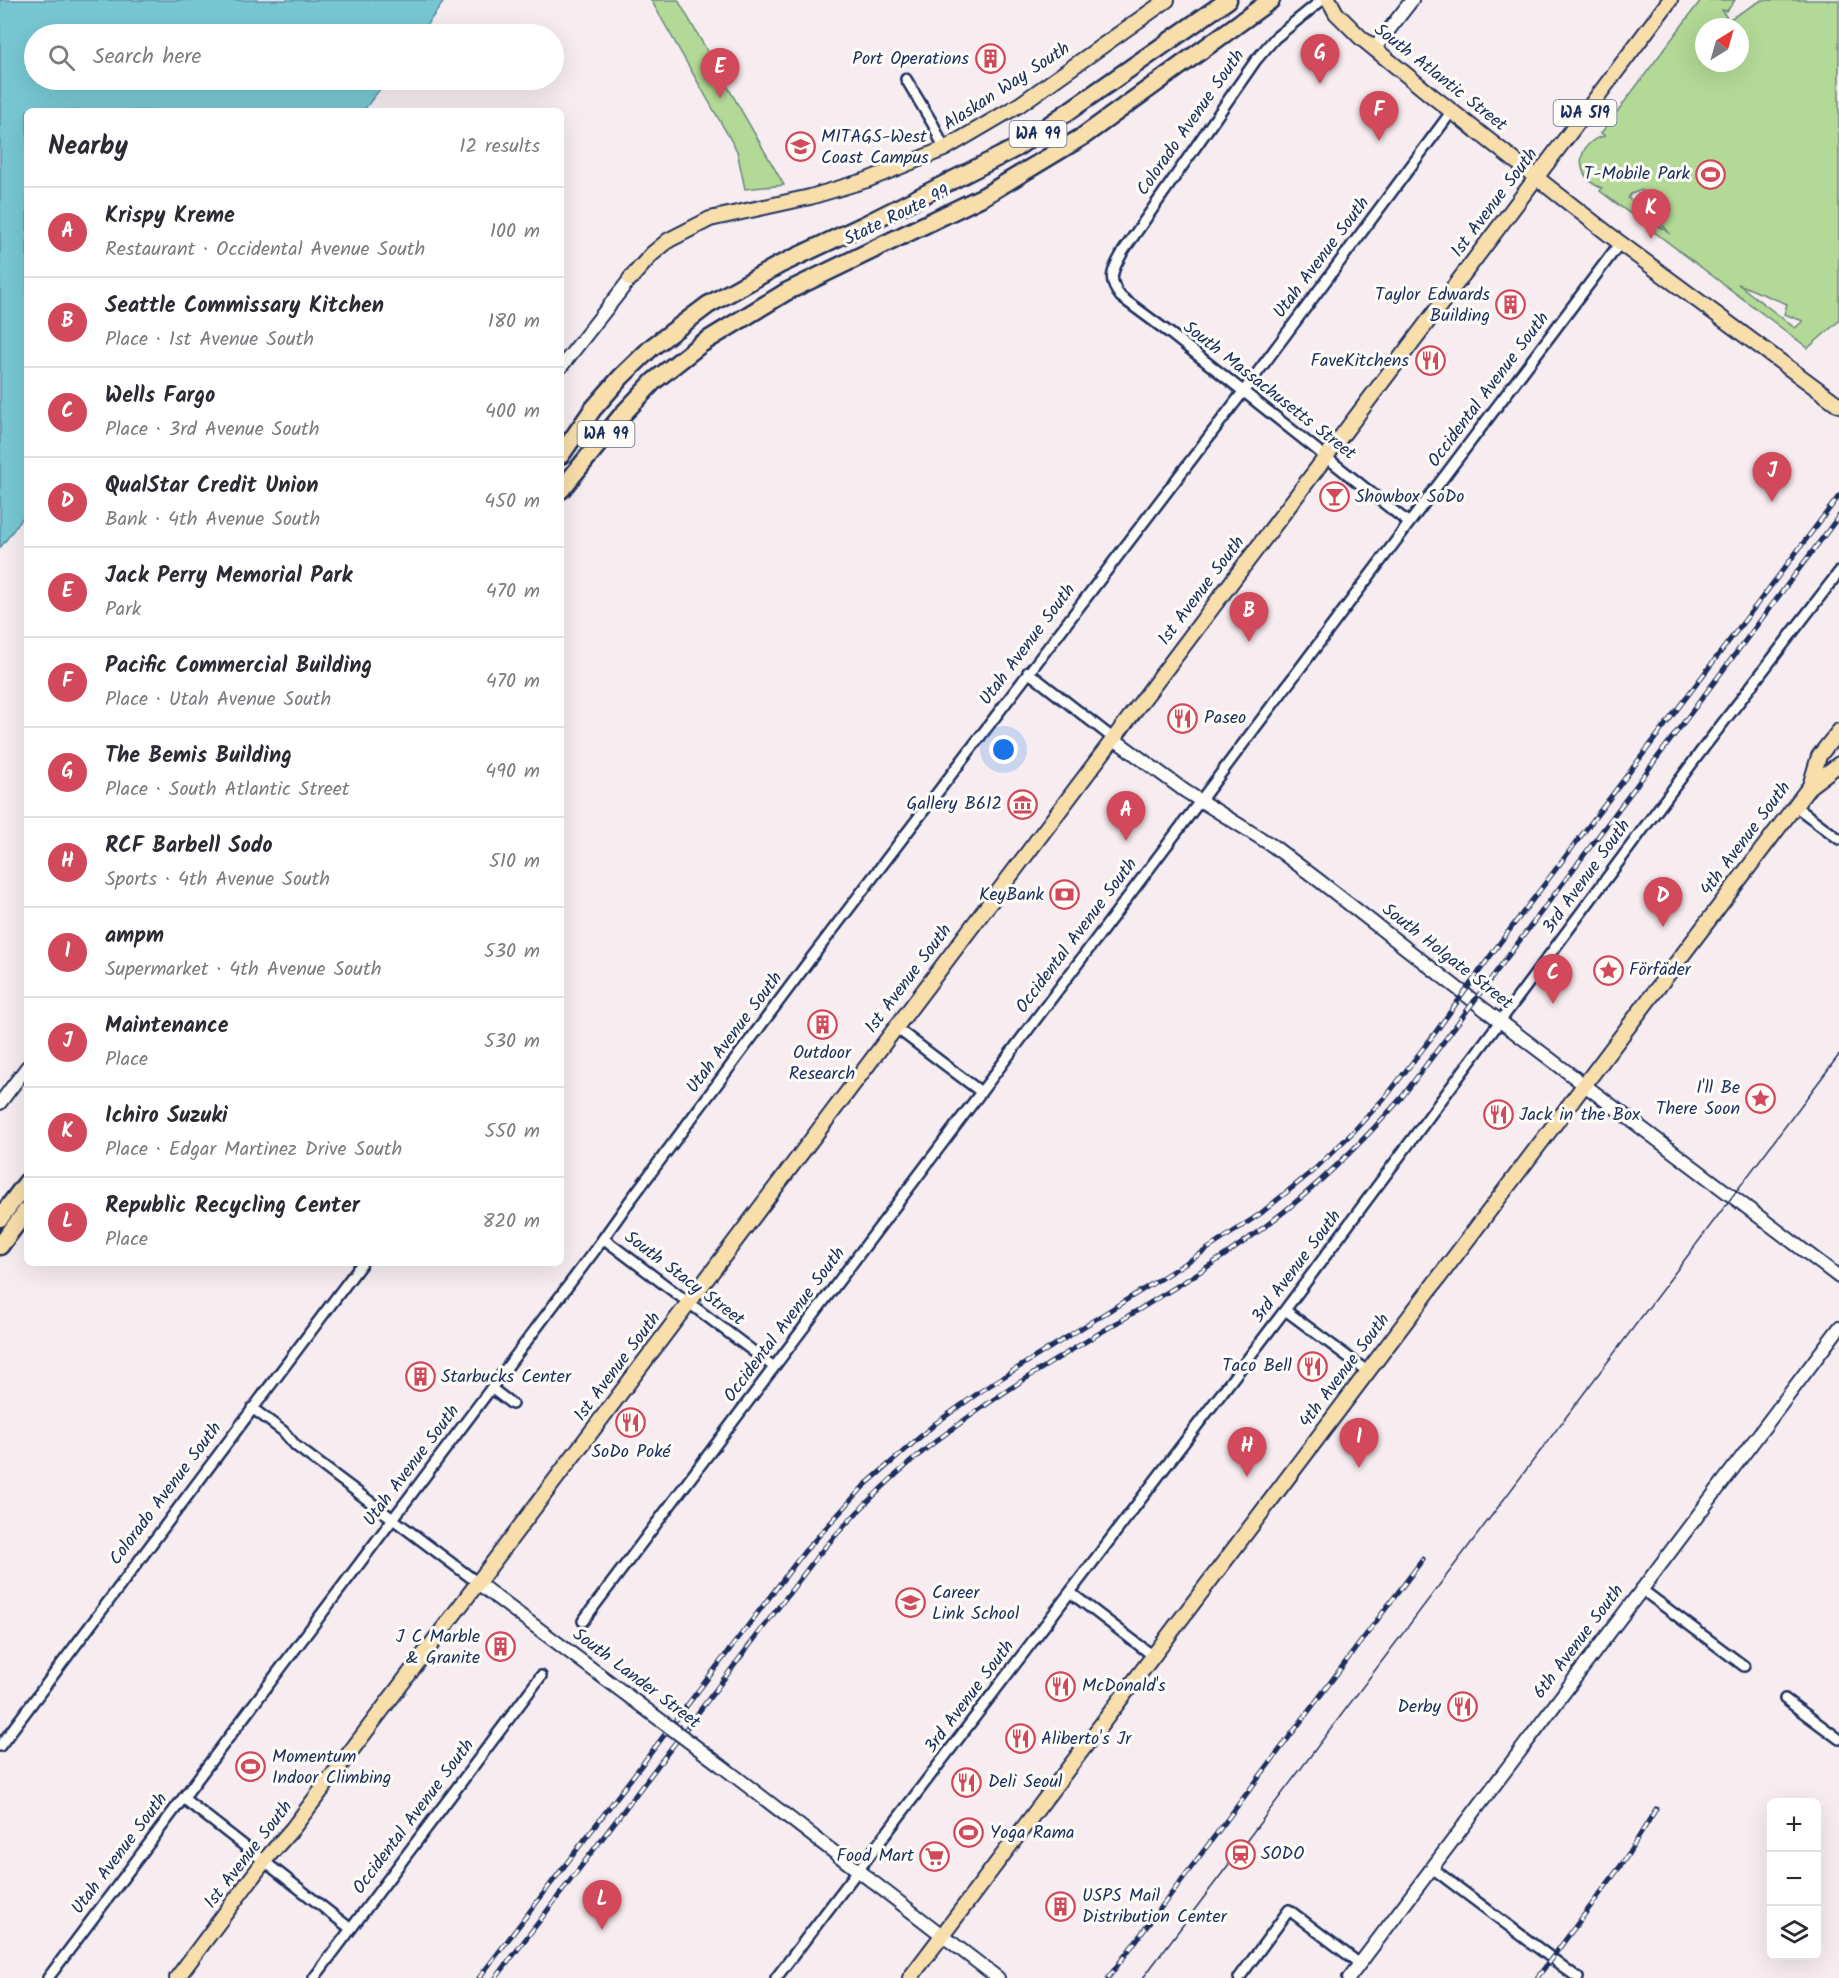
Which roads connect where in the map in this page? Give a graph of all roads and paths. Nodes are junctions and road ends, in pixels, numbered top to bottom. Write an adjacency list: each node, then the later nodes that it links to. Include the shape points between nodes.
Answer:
1 (1167, 0): 11 (main road, Alaskan Way South, via 1018,105)
2 (1228, 0): 19 (highway, State Route 99 / WA 99, via 1016,148 779,265 682,323 621,377 593,408)
3 (1271, 0): 21 (highway, State Route 99 / WA 99, via 1083,137 984,196 786,291 680,359 622,415)
4 (1322, 0): 15 (street, Colorado Avenue South, via 1256,60 1124,250)
5 (1329, 0): 8 (main road, South Atlantic Street, via 1341,19)
6 (1412, 0): 8 (main road)
7 (1670, 0): 12 (main road, 1st Avenue South / WA 519)
8 (1374, 49): 10 (main road, South Atlantic Street)
9 (906, 80): 11 (street)
10 (1452, 111): 12 (main road, South Atlantic Street); 17 (street, Utah Avenue South)
11 (944, 148): 14 (main road, Alaskan Way South, via 867,180 710,219 669,240)
12 (1537, 177): 13 (main road, South Atlantic Street); 20 (main road, 1st Avenue South)
13 (1620, 243): 18 (main road, South Atlantic Street); 22 (street, Occidental Avenue South)
14 (630, 279): 16 (main road)
15 (1112, 282): 17 (street, South Massachusetts Street, via 1121,297)
16 (564, 363)
17 (1243, 392): 20 (street, South Massachusetts Street); 24 (street, Utah Avenue South)
18 (1839, 405)
19 (564, 451)
20 (1326, 457): 22 (street, South Massachusetts Street); 26 (main road, 1st Avenue South)
21 (564, 486)
22 (1409, 523): 30 (street, Occidental Avenue South)
23 (1839, 572): 33 (street, 3rd Avenue South)
24 (1028, 672): 26 (street, South Holgate Street); 42 (street, Utah Avenue South)
25 (1839, 731): 29 (main road, 4th Avenue South, via 1819,756)
26 (1114, 739): 30 (main road, South Holgate Street); 34 (main road, 1st Avenue South)
27 (1839, 753): 29 (main road)
28 (1839, 764): 29 (main road, 4th Avenue South)
29 (1810, 786): 31 (main road, 4th Avenue South)
30 (1200, 801): 33 (main road, South Holgate Street, via 1273,846); 37 (street, Occidental Avenue South)
31 (1795, 806): 32 (street); 36 (main road, 4th Avenue South)
32 (1839, 839)
33 (1501, 1022): 36 (main road, South Holgate Street); 47 (street, 3rd Avenue South)
34 (895, 1027): 37 (street); 46 (main road, 1st Avenue South)
35 (24, 1071): 38 (main road)
36 (1583, 1084): 45 (main road, South Holgate Street); 50 (main road, 4th Avenue South)
37 (981, 1092): 49 (street, Occidental Avenue South)
38 (0, 1103)
39 (24, 1186): 41 (highway)
40 (24, 1214): 43 (highway)
41 (0, 1218)
42 (604, 1239): 46 (street, South Stacy Street); 51 (street, Utah Avenue South)
43 (0, 1246)
44 (360, 1266): 53 (street, Colorado Avenue South)
45 (1839, 1277)
46 (689, 1303): 49 (street, South Stacy Street); 55 (main road, 1st Avenue South)
47 (1285, 1310): 50 (street); 57 (street, 3rd Avenue South)
48 (1839, 1328): 56 (main road, 6th Avenue South)
49 (774, 1367): 58 (street, Occidental Avenue South)
50 (1367, 1371): 59 (main road, 4th Avenue South)
51 (491, 1388): 52 (street); 54 (street, Utah Avenue South)
52 (512, 1404)
53 (252, 1408): 54 (street, South Lander Street); 64 (street, Colorado Avenue South)
54 (393, 1518): 55 (street, South Lander Street); 65 (street, Utah Avenue South)
55 (478, 1583): 66 (main road, 1st Avenue South); 68 (main road, South Lander Street, bridge)
56 (1641, 1589): 60 (street); 67 (main road, 6th Avenue South)
57 (1071, 1593): 59 (street); 68 (street, 3rd Avenue South)
58 (583, 1621)
59 (1152, 1655): 70 (main road, 4th Avenue South)
60 (1744, 1666)
61 (541, 1676): 69 (street, Occidental Avenue South)
62 (1785, 1699): 63 (street)
63 (1839, 1739)
64 (0, 1746)
65 (183, 1798): 66 (street); 72 (street, Utah Avenue South)
66 (265, 1860): 69 (street); 73 (main road, 1st Avenue South)
67 (1432, 1868): 71 (main road, 6th Avenue South); 80 (street)
68 (858, 1872): 70 (main road, South Lander Street); 75 (street, 3rd Avenue South)
69 (351, 1929): 74 (street, Occidental Avenue South)
70 (942, 1935): 76 (main road, 4th Avenue South); 77 (main road, South Lander Street)
71 (1360, 1964): 78 (street, via 1289,1910); 79 (main road, 6th Avenue South)
72 (48, 1978)
73 (177, 1978)
74 (314, 1978)
75 (776, 1978)
76 (910, 1978)
77 (998, 1978)
78 (1239, 1978)
79 (1349, 1978)
80 (1578, 1978)

